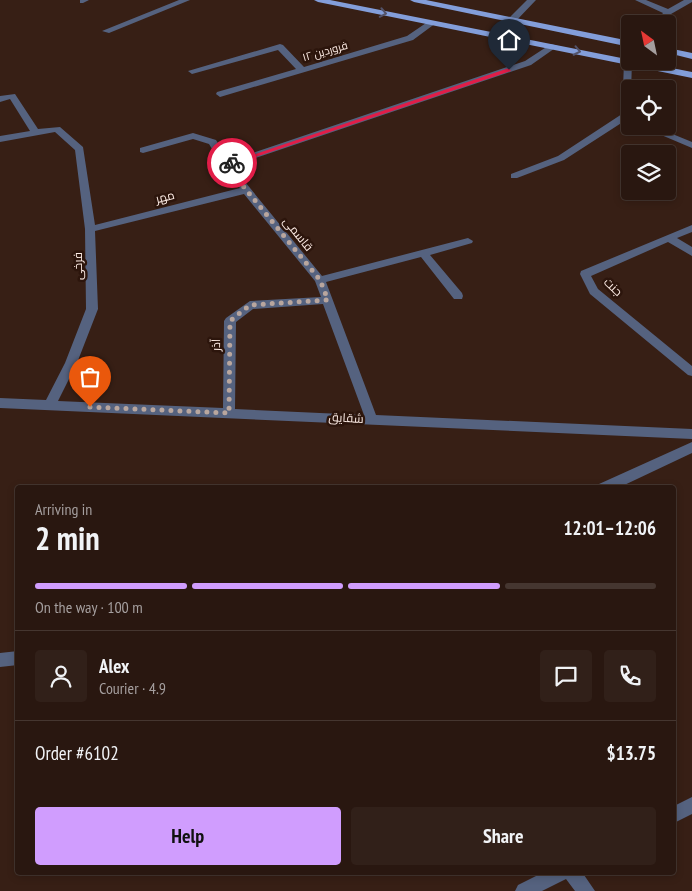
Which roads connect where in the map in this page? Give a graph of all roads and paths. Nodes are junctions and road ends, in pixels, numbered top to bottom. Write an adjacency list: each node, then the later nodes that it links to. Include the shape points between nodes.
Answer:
1 (186, 0): 11 (street)
2 (318, 0): 10 (main road, one-way to 10)
3 (414, 0): 9 (main road)
4 (532, 0): 9 (street)
5 (639, 0): 7 (street)
6 (690, 0): 7 (street)
7 (668, 12): 8 (street)
8 (666, 15)
9 (512, 20): 12 (main road)
10 (432, 23): 13 (main road); 17 (street, ۱۲ فروردین, via 410,38)
11 (106, 31)
12 (621, 42)
13 (554, 46): 16 (main road, one-way to 16); 29 (street, via 528,63)
14 (676, 53): 15 (main road)
15 (692, 56)
16 (621, 60)
17 (302, 70): 19 (street, via 280,47); 21 (street, ۱۲ فروردین)
18 (667, 70): 20 (main road)
19 (192, 71)
20 (692, 75)
21 (220, 94)
22 (0, 99): 24 (street, via 12,96)
23 (621, 121): 30 (street, via 561,158)
24 (36, 133): 26 (street); 33 (street, فرخی, via 57,128 80,149)
25 (666, 135): 27 (street)
26 (0, 139)
27 (692, 146)
28 (142, 150): 29 (street, قاسمی, via 193,136 213,142)
29 (226, 165): 31 (street, قاسمی)
30 (514, 176)
31 (246, 190): 33 (street, مهر); 38 (street, قاسمی)
32 (692, 228): 34 (street, جنت)
33 (90, 229): 43 (street, فرخی, via 92,309)
34 (669, 238): 36 (street); 41 (street, جنت, via 585,274 594,291)
35 (468, 241): 37 (street)
36 (692, 252)
37 (423, 253): 38 (street); 39 (street)
38 (320, 280): 40 (street, قاسمی)
39 (458, 296)
40 (328, 300): 44 (street, آذر, via 250,305 230,321); 45 (street, قاسمی)
41 (692, 372)
42 (0, 403): 43 (street, شقایق)
43 (50, 405): 44 (street, شقایق)
44 (229, 413): 45 (street, شقایق)
45 (372, 420): 46 (street, شقایق)
46 (692, 434)
47 (692, 447): 48 (street)
48 (610, 485)
49 (15, 658): 50 (street)
50 (0, 660)
51 (692, 805): 52 (street)
52 (676, 813)
53 (557, 875): 55 (street)
54 (573, 875): 56 (street)
55 (524, 891)
56 (586, 891)

